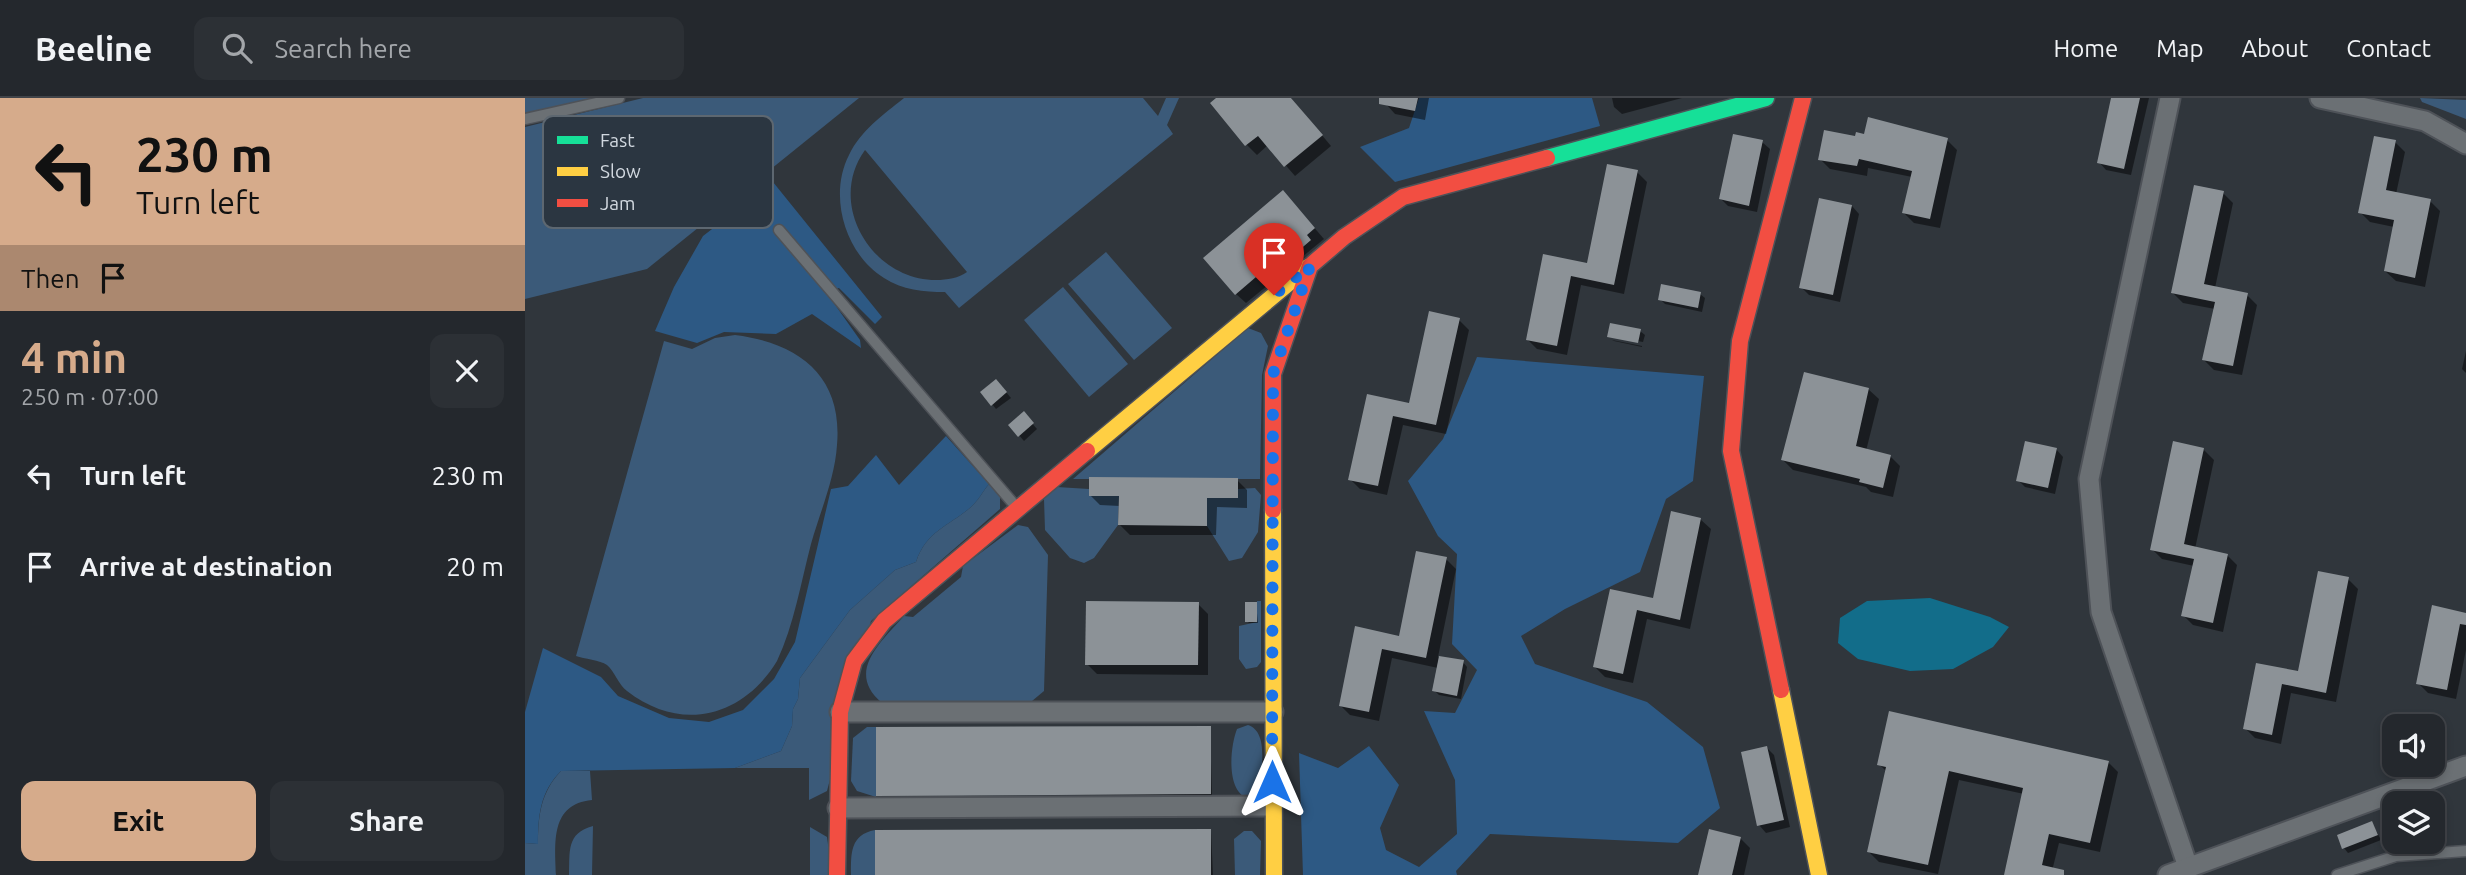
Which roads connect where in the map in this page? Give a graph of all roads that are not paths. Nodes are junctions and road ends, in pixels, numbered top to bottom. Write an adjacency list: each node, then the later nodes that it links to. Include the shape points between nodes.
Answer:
1 (619, 98): 6 (lane)
2 (1766, 98): 9 (street, via 1403,197)
3 (1803, 98): 20 (street, via 1740,341 1731,451)
4 (2170, 98): 17 (street, via 2089,479 2101,612)
5 (2320, 98): 7 (street, via 2425,121)
6 (525, 119)
7 (2466, 144)
8 (779, 230): 10 (lane)
9 (1310, 266): 10 (street); 12 (street, via 1273,374)
10 (1018, 509): 11 (street, via 884,621 854,661)
11 (840, 712): 12 (street); 15 (street)
12 (1273, 712): 14 (street)
13 (2466, 766): 17 (street)
14 (1272, 806): 15 (street); 19 (street)
15 (838, 808): 18 (street)
16 (2466, 851): 22 (lane, via 2396,856)
17 (2188, 867): 21 (street)
18 (837, 875)
19 (1274, 875)
20 (1819, 875)
21 (2168, 875)
22 (2337, 875)

